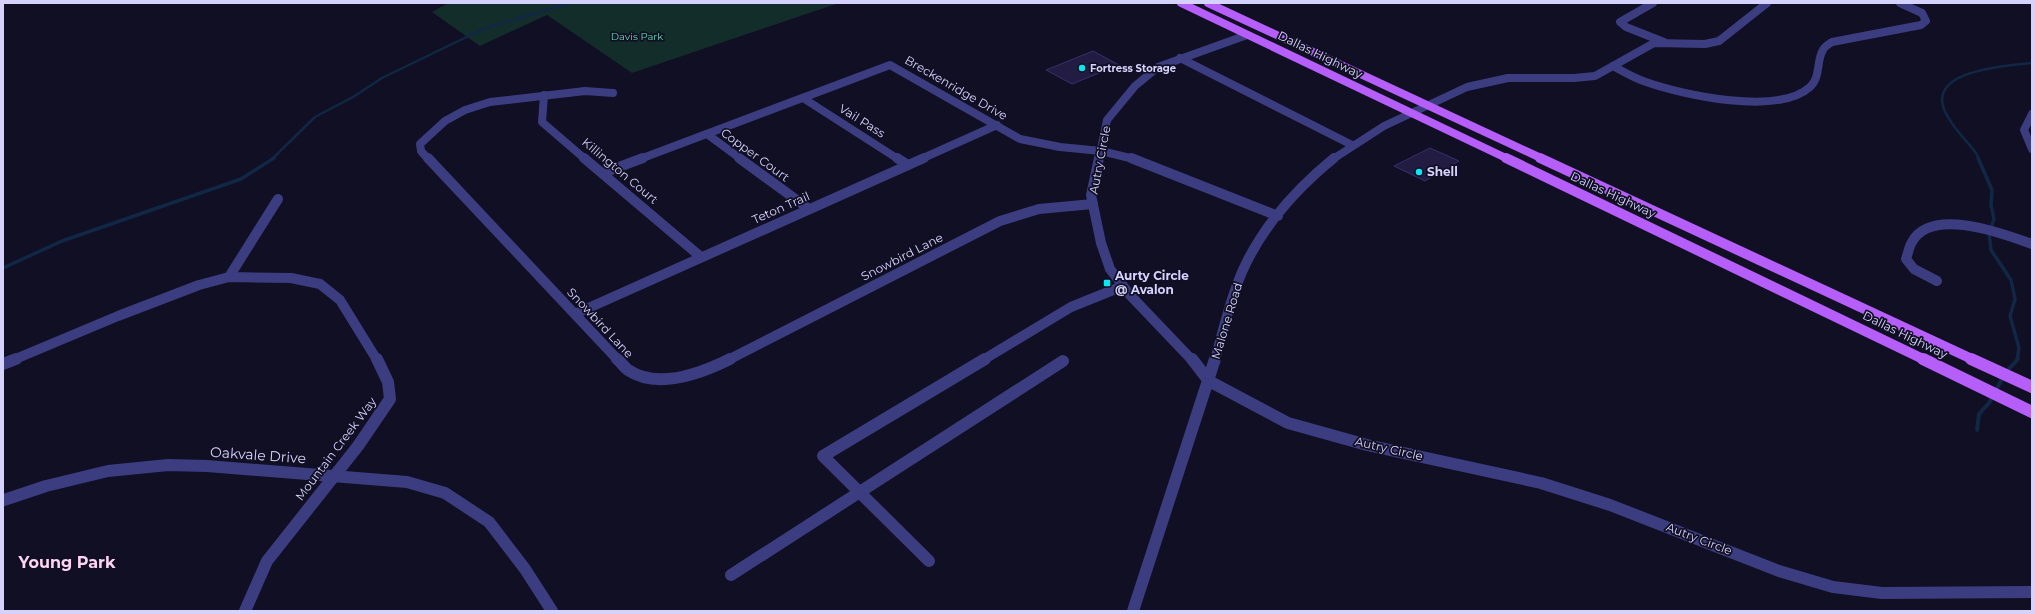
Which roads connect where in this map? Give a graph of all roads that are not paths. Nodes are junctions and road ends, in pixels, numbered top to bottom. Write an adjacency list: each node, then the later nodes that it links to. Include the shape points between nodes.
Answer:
1 (1181, 3): 6 (main road, Dallas Highway)
2 (1208, 3): 13 (main road, Dallas Highway)
3 (1652, 3): 7 (street, via 1620,22)
4 (1767, 3): 7 (street, Malone Road, via 1719,41 1705,44)
5 (1900, 3): 9 (street, via 1922,13 1926,21 1921,25 1832,42 1823,49 1816,80 1809,88 1776,100 1719,100 1646,82)
6 (1247, 35): 8 (street, Autry Circle); 14 (main road, Dallas Highway)
7 (1667, 44): 9 (street, Malone Road, via 1654,43 1646,46)
8 (1180, 58): 18 (street); 20 (street, Autry Circle, via 1158,67 1135,86 1114,110 1107,120)
9 (1612, 66): 13 (street, Malone Road, via 1598,76 1583,78 1491,79)
10 (613, 93): 11 (street, Snowbird Lane, via 585,91)
11 (544, 96): 22 (street, Killington Court, via 542,122); 32 (street, Snowbird Lane, via 490,102 465,110 445,121 420,144 421,151)
12 (802, 98): 16 (street, Breckenridge Drive, via 890,64); 17 (street, Breckenridge Drive); 21 (street, Vail Pass)
13 (1426, 105): 14 (street, Malone Road); 36 (main road, Dallas Highway)
14 (1410, 113): 18 (street, Malone Road); 37 (main road, Dallas Highway, via 1727,263)
15 (2031, 116): 19 (street, via 2024,130)
16 (997, 125): 20 (street, Breckenridge Drive, via 1020,138 1060,147); 21 (street, Teton Trail)
17 (707, 134): 22 (street, Breckenridge Drive); 25 (street, Copper Court)
18 (1352, 145): 26 (street, Malone Road, via 1319,170 1294,195)
19 (2032, 149)
20 (1101, 151): 24 (street, Autry Circle, via 1091,195); 26 (street, Breckenridge Drive, via 1129,157)
21 (908, 164): 25 (street, Teton Trail)
22 (603, 173): 28 (street, Killington Court)
23 (278, 198): 29 (street)
24 (1093, 204): 31 (street, Autry Circle, via 1110,270); 32 (street, Snowbird Lane, via 1039,209 1000,221 722,363 677,379 649,378 628,370)
25 (809, 208): 28 (street, Teton Trail)
26 (1278, 216): 35 (street, Malone Road, via 1243,270 1228,309)
27 (2032, 244): 30 (street, via 1974,226 1949,223 1928,226 1911,244 1906,259 1914,269)
28 (701, 257): 32 (street, Teton Trail)
29 (229, 277): 34 (street, Mountain Creek Way, via 199,285 118,316); 38 (street, Mountain Creek Way, via 290,278 320,284 340,300 380,364 388,382 390,399 358,446)
30 (1937, 281)
31 (1123, 286): 35 (street, Autry Circle, via 1187,353); 39 (street, via 1071,307 822,456)
32 (575, 314)
33 (1063, 361): 39 (street)
34 (3, 364)
35 (1209, 381): 43 (street, Autry Circle, via 1288,423 1367,445 1541,483 1610,505 1779,571 1833,587 1882,593); 46 (street, Malone Road)
36 (2032, 388)
37 (2032, 412)
38 (333, 475): 40 (street, Oakvale Drive, via 168,465 108,471 46,486); 44 (street, Mountain Creek Way, via 267,561); 45 (street, Oakvale Drive, via 407,482 445,493 489,522 525,569)
39 (859, 492): 41 (street); 42 (street)
40 (4, 500)
41 (929, 561)
42 (730, 575)
43 (2032, 592)
44 (245, 611)
45 (552, 611)
46 (1134, 611)

